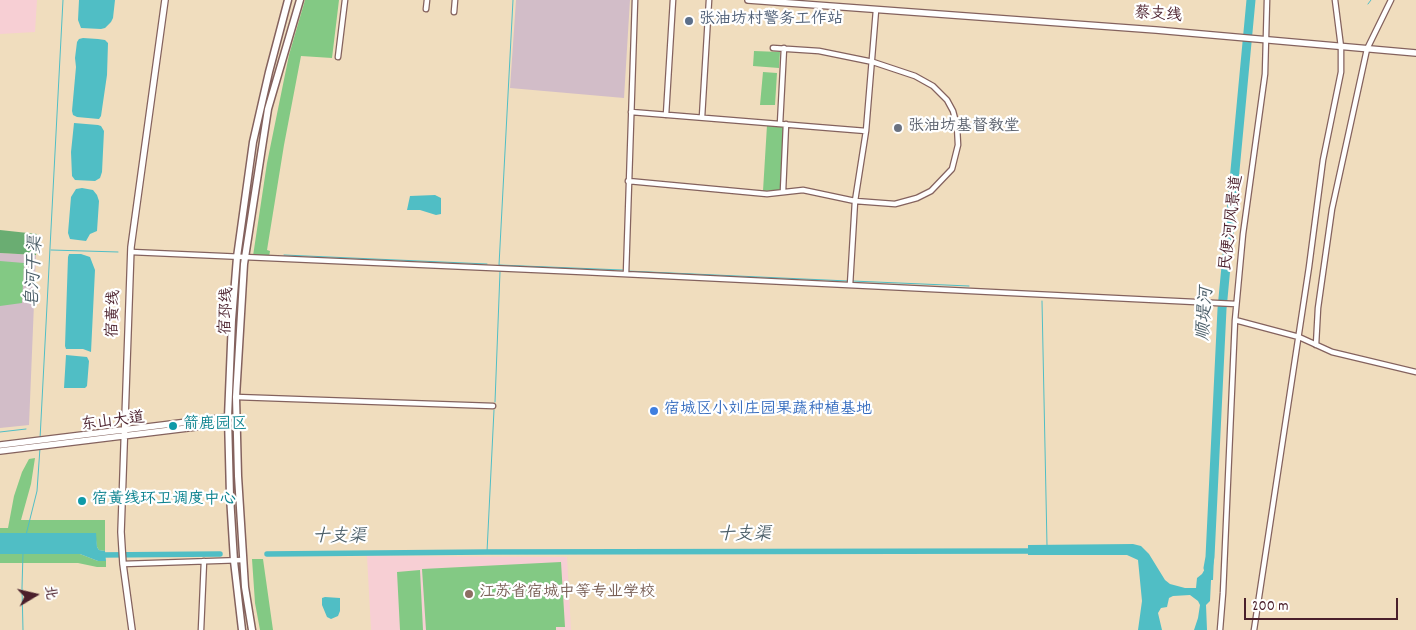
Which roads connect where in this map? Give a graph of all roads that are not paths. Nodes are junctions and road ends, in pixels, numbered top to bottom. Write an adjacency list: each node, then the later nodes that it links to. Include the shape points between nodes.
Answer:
1 (164, 0): 34 (main road, 宿黄线)
2 (288, 0): 35 (main road, 宿邳线, via 253,142)
3 (300, 0): 36 (main road, 宿邳线, via 268,109)
4 (345, 0): 23 (street)
5 (427, 0): 14 (street)
6 (455, 0): 16 (street)
7 (635, 0): 25 (street)
8 (672, 0): 26 (street)
9 (709, 0): 27 (street)
10 (748, 0): 15 (main road, 蔡支线)
11 (1267, 0): 17 (street, 民便河风景道)
12 (1335, 0): 18 (street)
13 (1392, 0): 21 (street)
14 (426, 9)
15 (876, 10): 17 (main road, 蔡支线); 24 (street)
16 (454, 12)
17 (1267, 40): 18 (main road, 蔡支线); 39 (street, 民便河风景道)
18 (1341, 47): 21 (main road, 蔡支线); 41 (street, via 1341,72 1323,160)
19 (773, 48): 20 (street)
20 (784, 48): 24 (street); 28 (street)
21 (1367, 49): 22 (main road, 蔡支线); 42 (street, via 1332,209)
22 (1416, 53)
23 (338, 57)
24 (873, 62): 30 (street); 33 (street, via 915,76 941,94 953,110 957,151 952,169 931,191 919,197 895,204)
25 (631, 112): 26 (street); 31 (street)
26 (666, 114): 27 (street)
27 (702, 117): 28 (street)
28 (780, 124): 29 (street)
29 (786, 124): 30 (street); 32 (street)
30 (866, 131): 33 (street)
31 (628, 182): 32 (street, via 765,194); 37 (street)
32 (783, 191): 33 (street, via 803,190)
33 (855, 201): 38 (street)
34 (131, 252): 35 (street); 47 (main road, 宿黄线)
35 (237, 257): 36 (street); 46 (main road, 宿邳线)
36 (245, 257): 37 (street); 44 (main road, 宿邳线)
37 (626, 272): 38 (street)
38 (850, 282): 39 (street)
39 (1234, 304): 40 (street, 民便河风景道)
40 (1235, 320): 41 (street); 59 (street, 民便河风景道)
41 (1299, 337): 42 (street); 60 (street)
42 (1316, 345): 43 (street)
43 (1416, 372)
44 (236, 397): 45 (street); 52 (main road, 宿邳线)
45 (493, 406)
46 (229, 420): 47 (main road, 东山大道); 51 (main road, 宿邳线)
47 (126, 432): 48 (main road, 东山大道); 54 (main road, 宿黄线, via 121,532)
48 (40, 443): 49 (main road, 东山大道); 50 (main road, 东山大道)
49 (0, 445)
50 (0, 451)
51 (234, 560): 52 (street); 53 (street); 57 (main road, 宿邳线)
52 (243, 560): 58 (main road, 宿邳线)
53 (204, 561): 54 (street); 56 (street)
54 (123, 563): 55 (main road, 宿黄线)
55 (132, 630)
56 (201, 630)
57 (242, 630)
58 (252, 630)
59 (1220, 630)
60 (1254, 630)

